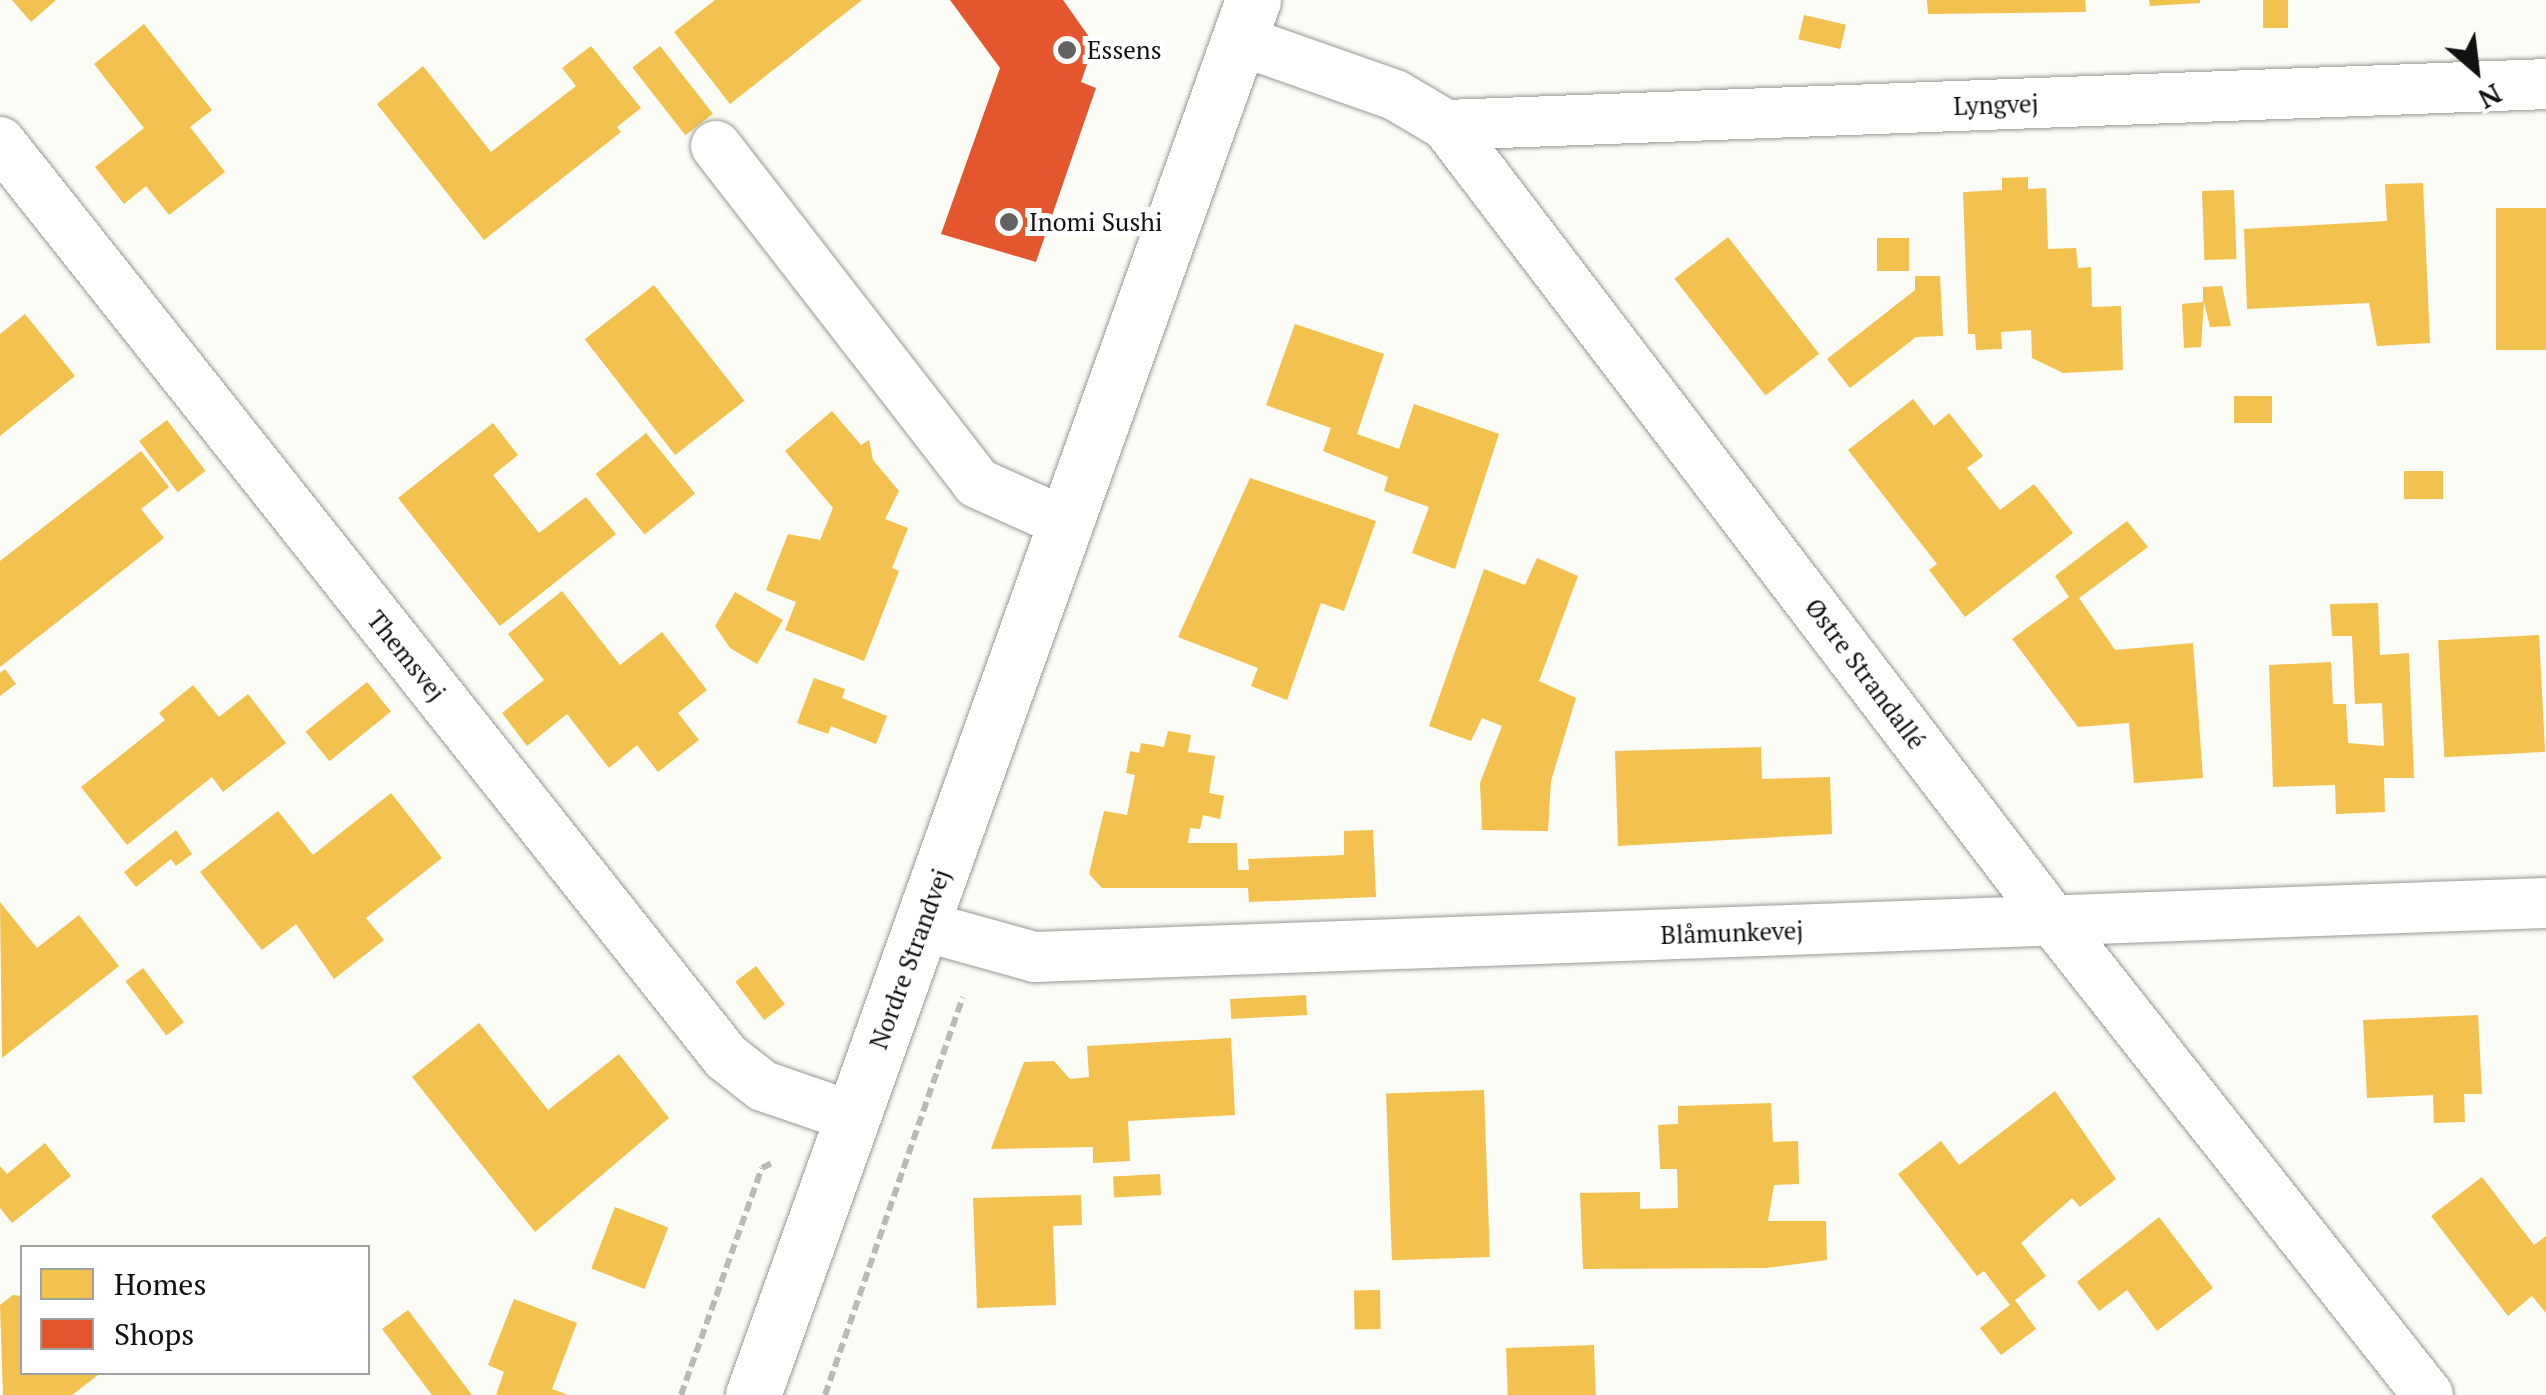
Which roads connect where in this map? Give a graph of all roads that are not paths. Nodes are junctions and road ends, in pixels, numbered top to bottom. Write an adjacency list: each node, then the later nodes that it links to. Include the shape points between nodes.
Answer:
1 (1246, 20): 3 (street, Østre Strandallé); 6 (street, Nordre Strandvej)
2 (2546, 84): 3 (street, Lyngvej)
3 (1446, 126): 8 (street, Østre Strandallé)
4 (0, 142): 10 (street, Themsvej, via 726,1057 763,1086)
5 (716, 146): 6 (street, via 977,483)
6 (1066, 522): 9 (street, Nordre Strandvej)
7 (2546, 902): 8 (street, Blåmunkevej)
8 (2054, 922): 9 (street, Blåmunkevej, via 1035,957); 12 (street, Østre Strandallé)
9 (923, 926): 10 (street, Nordre Strandvej)
10 (853, 1116): 11 (street, Nordre Strandvej)
11 (753, 1395)
12 (2428, 1395)

